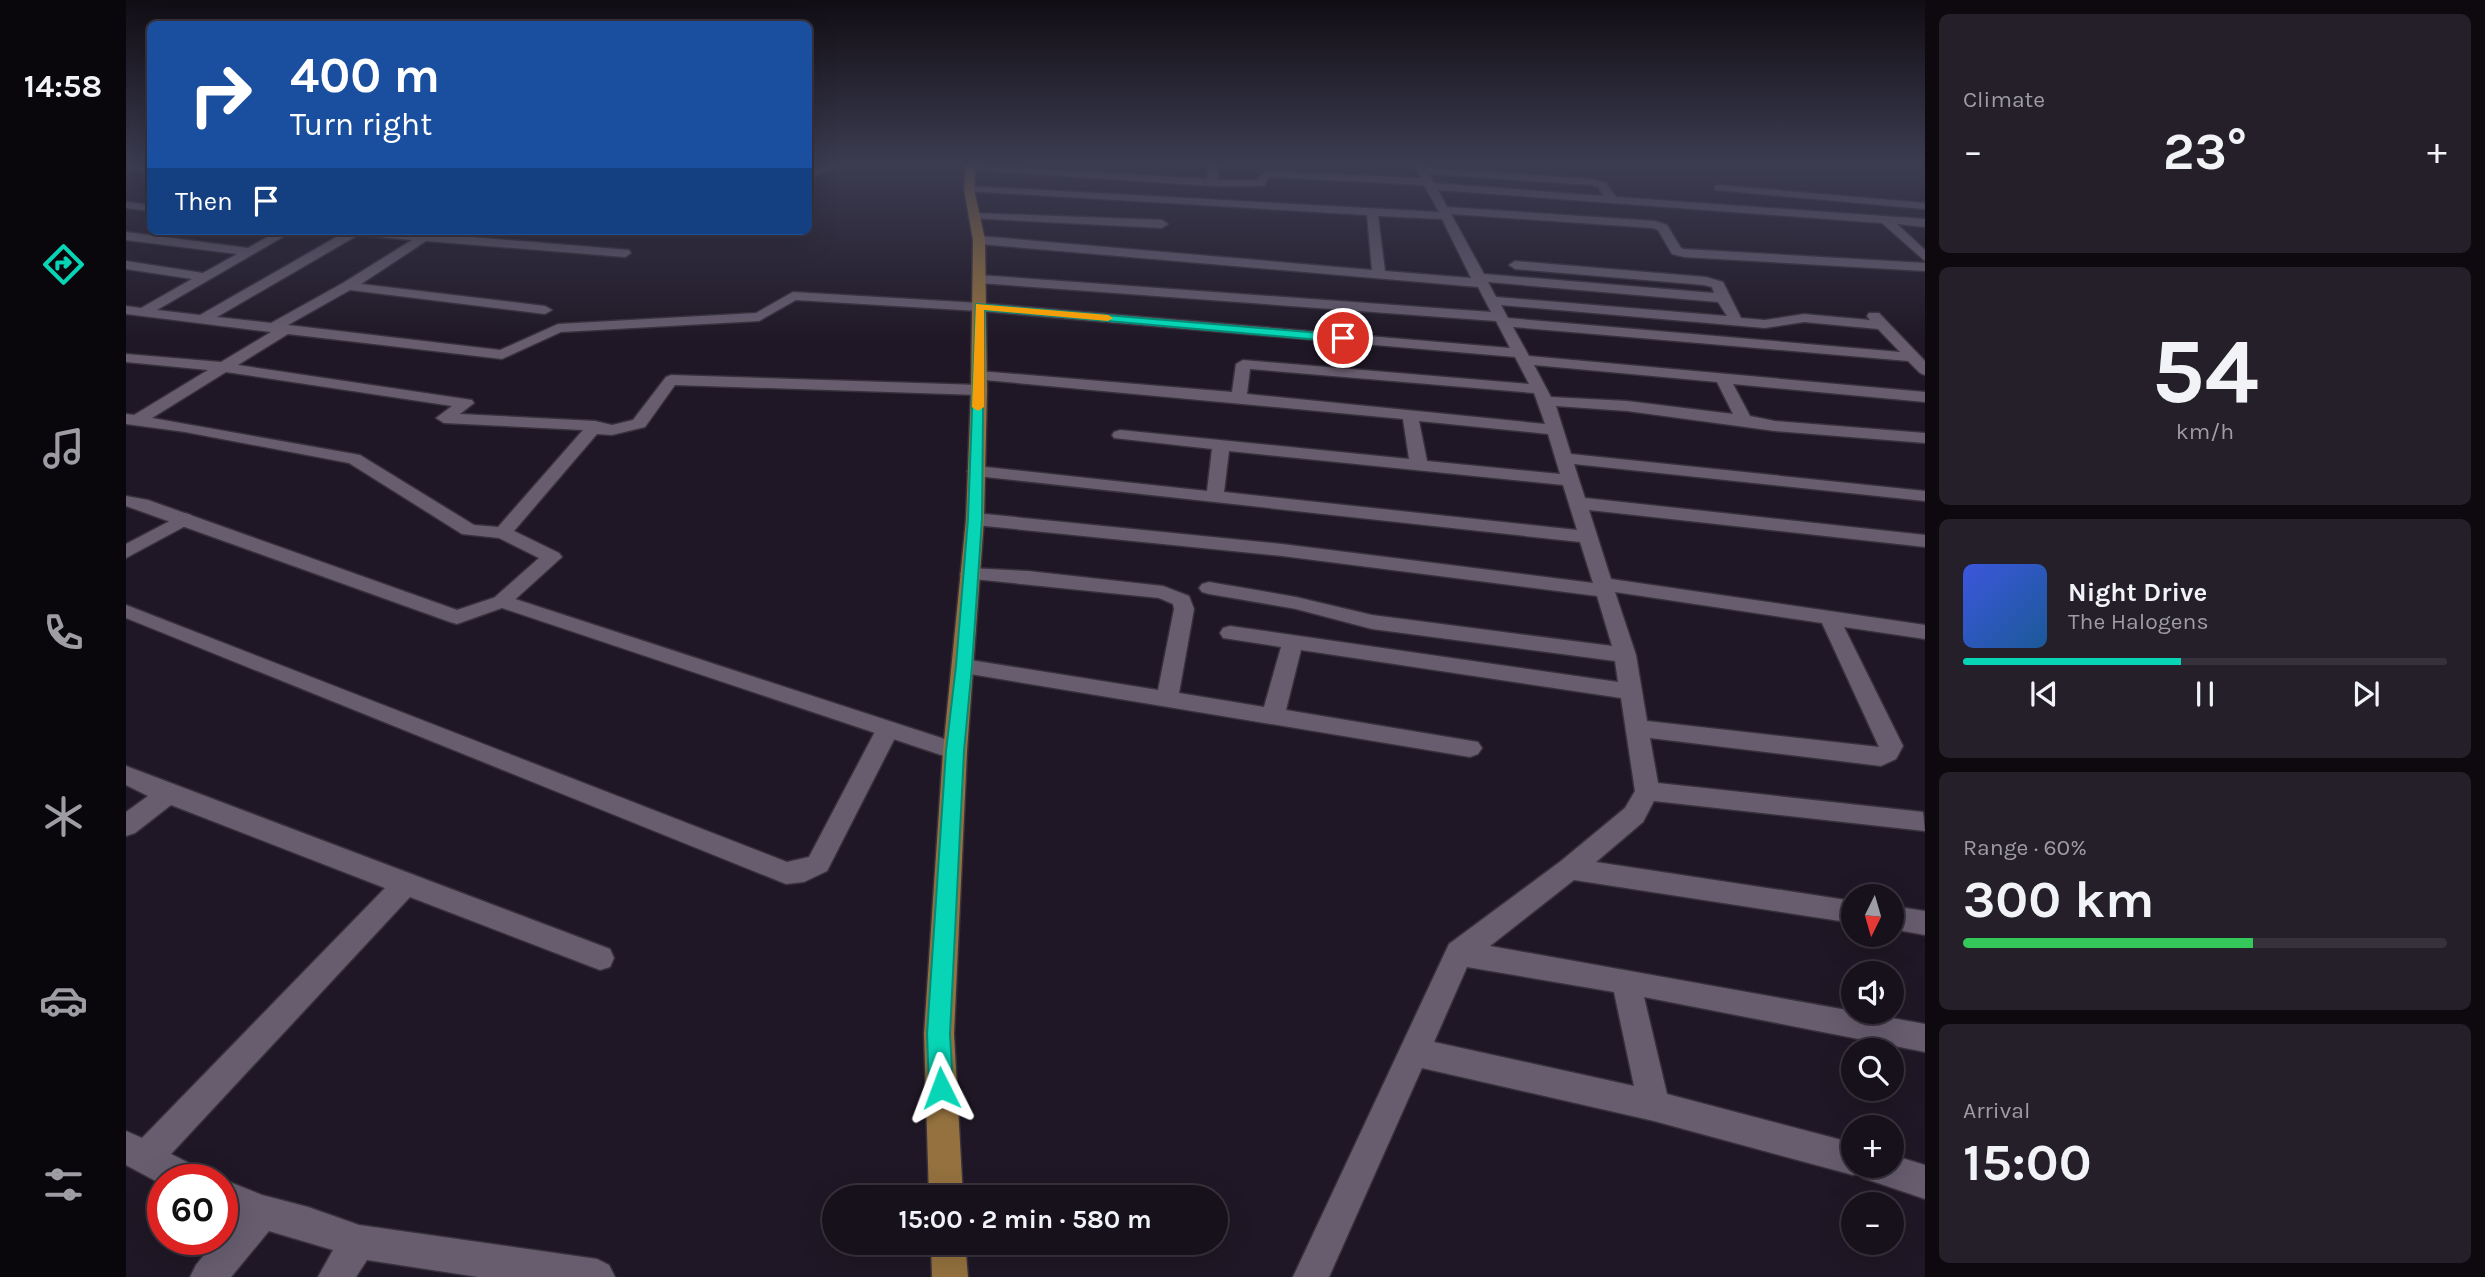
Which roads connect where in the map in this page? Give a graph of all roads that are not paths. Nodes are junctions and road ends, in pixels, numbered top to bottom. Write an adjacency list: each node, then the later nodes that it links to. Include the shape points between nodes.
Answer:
1 (975, 223): 14 (main road)
2 (1130, 223): 7 (street)
3 (1373, 223): 21 (street)
4 (1450, 223): 25 (street)
5 (1613, 223): 20 (street, via 1663,228 1676,251 1684,253)
6 (1888, 223): 18 (street)
7 (1163, 224)
8 (279, 235): 16 (street)
9 (349, 235): 32 (street)
10 (401, 235): 13 (street)
11 (500, 235): 15 (street)
12 (126, 236): 16 (street)
13 (424, 237): 15 (street); 24 (street)
14 (979, 240): 21 (street); 23 (main road)
15 (489, 242): 17 (street)
16 (249, 252): 22 (street)
17 (625, 253)
18 (1925, 257)
19 (126, 265): 22 (street)
20 (1925, 267)
21 (1379, 274): 25 (street)
22 (205, 277): 31 (street)
23 (979, 279): 25 (street); 27 (main road)
24 (348, 286): 29 (street); 35 (street)
25 (1488, 286): 26 (street); 26 (street, via 1706,281 1718,285); 33 (street); 36 (street); 37 (street)
26 (1723, 298): 33 (street)
27 (979, 307): 35 (street, via 793,296 759,317 558,328 502,355); 36 (street); 42 (main road)
28 (126, 310): 31 (street)
29 (545, 310)
30 (1867, 310): 34 (street)
31 (143, 312): 32 (street)
32 (203, 319): 35 (street)
33 (1737, 321): 34 (street, via 1777,324 1804,318)
34 (1882, 325): 37 (street)
35 (279, 329): 39 (street)
36 (1522, 356): 41 (street); 43 (street)
37 (1912, 357): 40 (street)
38 (128, 360): 39 (street)
39 (221, 367): 48 (street); 49 (street, via 466,402 444,418 595,426)
40 (1925, 370)
41 (1722, 378): 44 (street); 47 (street, via 1742,416)
42 (979, 383): 45 (street); 49 (street, via 671,380 639,425); 56 (main road)
43 (1542, 395): 45 (street, via 1243,364); 47 (street); 50 (street)
44 (1925, 397)
45 (1240, 398): 46 (street)
46 (1410, 415): 50 (street); 54 (street)
47 (1738, 419): 52 (street)
48 (131, 420): 63 (street, via 354,460 469,530)
49 (592, 429): 63 (street)
50 (1555, 430): 55 (street)
51 (1120, 435): 53 (street)
52 (1925, 438)
53 (1221, 445): 54 (street); 58 (street)
54 (1419, 465): 55 (street)
55 (1567, 469): 57 (street); 60 (street)
56 (976, 471): 58 (street); 62 (main road)
57 (1925, 496)
58 (1215, 497): 64 (street)
59 (126, 501): 61 (street)
60 (1577, 503): 64 (street); 65 (street)
61 (185, 519): 66 (street); 70 (street, via 457,617)
62 (975, 519): 67 (main road); 68 (street)
63 (503, 533): 70 (street, via 552,558)
64 (1588, 537): 68 (street)
65 (1925, 541)
66 (126, 552)
67 (970, 573): 77 (main road); 79 (street, via 1176,596 1184,609)
68 (1604, 587): 72 (street); 76 (street)
69 (1209, 588): 76 (street, via 1372,622)
70 (502, 601): 82 (street)
71 (126, 611): 82 (street, via 786,873 818,864)
72 (1830, 619): 73 (street); 81 (street, via 1891,746 1881,757)
73 (1925, 632)
74 (1230, 633): 75 (street)
75 (1293, 642): 78 (street); 80 (street)
76 (1625, 655): 78 (street)
77 (964, 666): 79 (street); 84 (main road)
78 (1631, 692): 81 (street)
79 (1167, 698): 80 (street)
80 (1273, 715): 83 (street)
81 (1637, 728): 86 (street)
82 (887, 730): 84 (street)
83 (1470, 748)
84 (955, 751): 106 (main road, via 939,1034)
85 (126, 775): 87 (street)
86 (1647, 792): 88 (street); 90 (street, via 1634,815)
87 (168, 794): 89 (street); 91 (street)
88 (1923, 822)
89 (126, 827)
90 (1570, 869): 92 (street); 95 (street)
91 (406, 884): 96 (street); 101 (street)
92 (1841, 910)
93 (1904, 920): 94 (street)
94 (1925, 923)
95 (1459, 953): 97 (street); 99 (street)
96 (600, 958)
97 (1626, 981): 98 (street); 100 (street)
98 (1925, 1038)
99 (1416, 1052): 100 (street); 115 (street)
100 (1654, 1105): 102 (street)
101 (136, 1152): 103 (street)
102 (1841, 1157)
103 (158, 1164)
104 (1904, 1175): 105 (street)
105 (1925, 1182)
106 (945, 1185)
107 (238, 1202): 108 (street)
108 (262, 1212): 109 (street); 111 (street)
109 (359, 1242): 112 (street); 113 (street)
110 (949, 1255): 114 (main road)
111 (208, 1277)
112 (336, 1277)
113 (597, 1277)
114 (950, 1277)
115 (1311, 1277)

